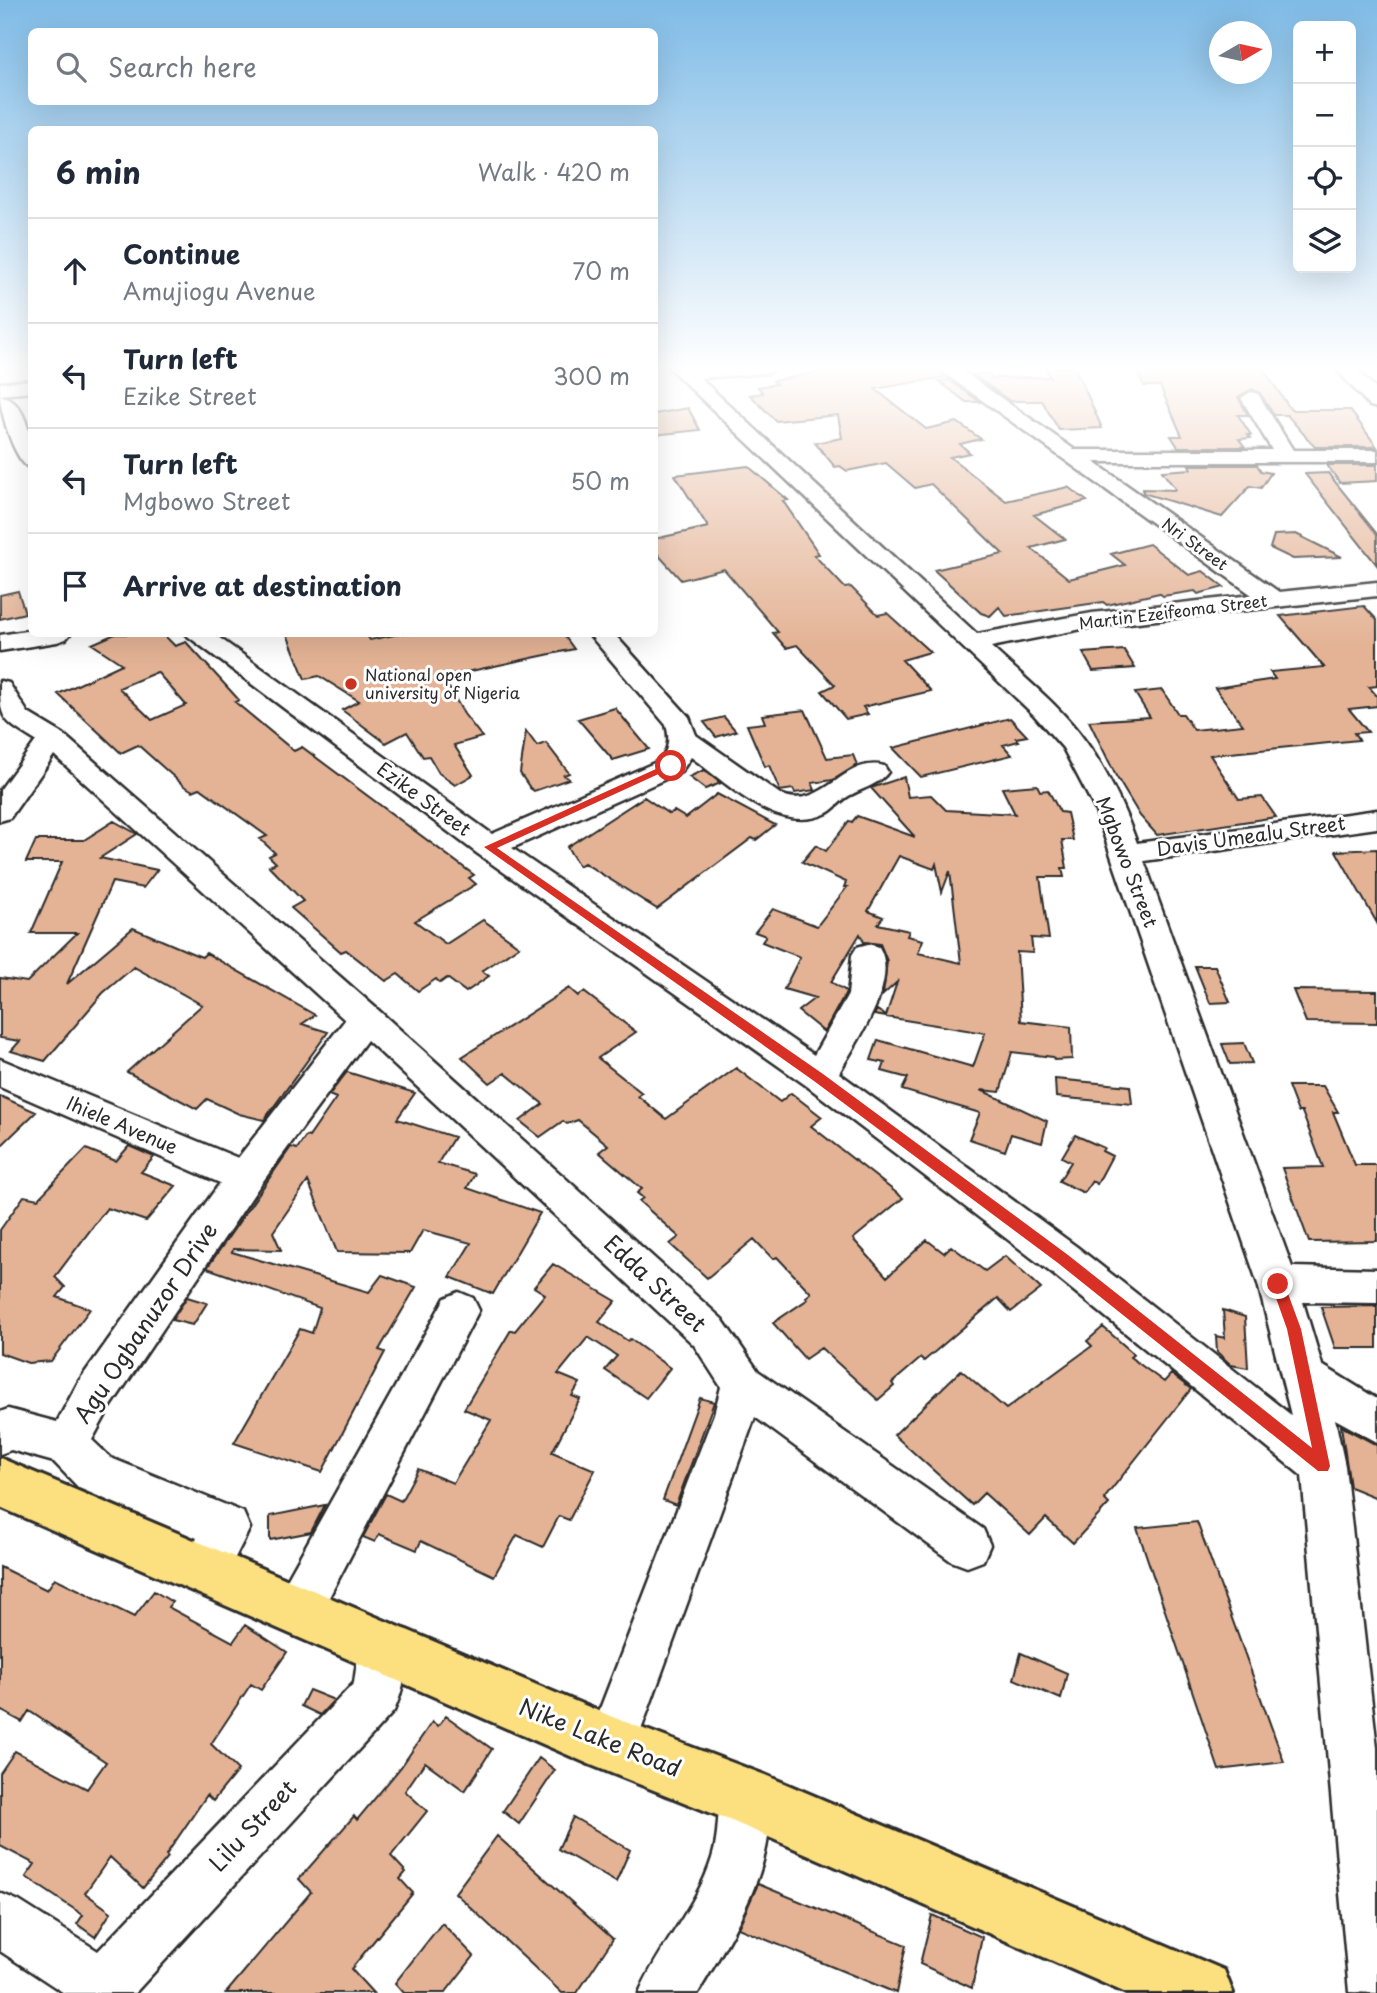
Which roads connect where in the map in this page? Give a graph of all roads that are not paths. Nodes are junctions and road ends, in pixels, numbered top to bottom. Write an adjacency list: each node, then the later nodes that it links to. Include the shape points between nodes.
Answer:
1 (776, 460): 9 (street, Mgbowo Street)
2 (1078, 460): 4 (street, Nri Street)
3 (1377, 589): 4 (street, Martin Ezeifeoma Street)
4 (1274, 600): 9 (street, Martin Ezeifeoma Street, via 1092,620)
5 (38, 637): 8 (street)
6 (202, 637): 16 (street, Ezike Street)
7 (604, 637): 12 (street, via 678,723)
8 (0, 643)
9 (970, 643): 17 (street, Mgbowo Street, via 1043,709 1074,745 1110,809)
10 (0, 689): 11 (street, Edda Street, via 18,718)
11 (53, 740): 14 (street, via 33,761); 19 (street, Edda Street)
12 (685, 740): 13 (street, via 790,809 817,807); 16 (street, via 671,766)
13 (874, 772)
14 (0, 812)
15 (1377, 819): 17 (street, Davis Umealu Street)
16 (489, 847): 21 (street, Ezike Street)
17 (1126, 854): 23 (street, Mgbowo Street)
18 (868, 955): 21 (street, via 865,995)
19 (365, 1018): 22 (street, Agu Ogbanuzor Drive); 27 (street, Edda Street, via 708,1332)
20 (0, 1072): 22 (street, Ihiele Avenue)
21 (819, 1077): 31 (street, Ezike Street, via 1063,1259)
22 (245, 1177): 30 (street, Agu Ogbanuzor Drive, via 94,1395)
23 (1278, 1284): 24 (street); 26 (street, Mgbowo Street)
24 (1377, 1286)
25 (459, 1310): 34 (street)
26 (1305, 1377): 28 (street); 31 (street, Mgbowo Street)
27 (743, 1384): 32 (street); 36 (street)
28 (1377, 1422)
29 (2, 1442): 30 (street); 33 (main road, Nike Lake Road)
30 (67, 1445): 33 (street, Agu Ogbanuzor Drive, via 95,1473 227,1528)
31 (1323, 1466): 41 (street, Mgbowo Street)
32 (967, 1545)
33 (205, 1569): 34 (main road, Nike Lake Road)
34 (298, 1609): 35 (main road, Nike Lake Road)
35 (383, 1647): 36 (main road, Nike Lake Road); 40 (street, Lilu Street, via 377,1694)
36 (611, 1745): 37 (main road, Nike Lake Road)
37 (744, 1796): 39 (main road, Nike Lake Road); 42 (street, via 739,1859 714,1915)
38 (0, 1920): 40 (street)
39 (1133, 1979): 43 (main road, Nike Lake Road)
40 (100, 1990)
41 (1377, 1992)
42 (667, 1993)
43 (1201, 1993)

